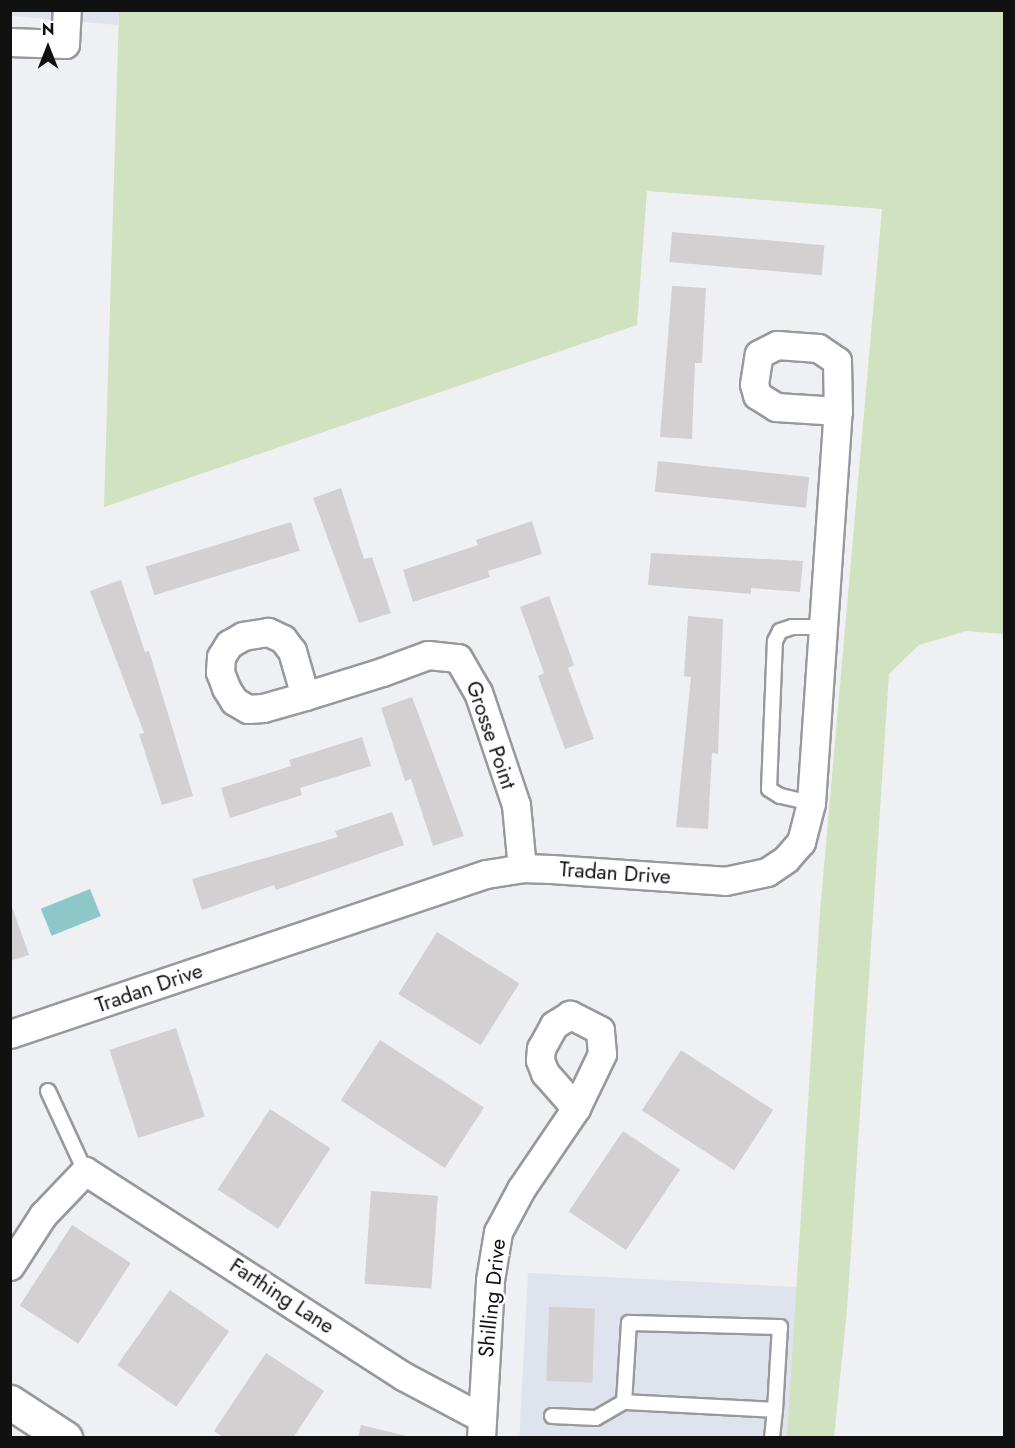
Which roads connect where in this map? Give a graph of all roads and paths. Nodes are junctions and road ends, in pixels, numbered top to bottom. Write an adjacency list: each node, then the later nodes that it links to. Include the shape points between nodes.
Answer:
1 (67, 10): 2 (street, via 65,44)
2 (10, 42)
3 (838, 411): 4 (street, Tradan Drive)
4 (823, 627): 6 (street, Tradan Drive); 6 (lane, via 792,627 780,631 775,641 769,789 780,796)
5 (304, 696): 7 (street, Grosse Point, via 428,654 458,658 470,672 478,692 516,805)
6 (811, 803): 7 (street, Tradan Drive, via 801,842 767,872 747,878 725,881)
7 (522, 868): 8 (street, Tradan Drive, via 486,874)
8 (10, 1034)
9 (48, 1091): 11 (lane)
10 (576, 1108): 17 (street, Shilling Drive, via 521,1189 498,1232 490,1280)
11 (85, 1171): 12 (street, via 43,1215); 17 (street, Farthing Lane)
12 (10, 1266)
13 (10, 1402): 18 (main road)
14 (624, 1402): 15 (lane); 15 (lane, via 629,1323 780,1326); 16 (lane, via 596,1418)
15 (775, 1410): 19 (lane)
16 (552, 1416)
17 (481, 1428)
18 (65, 1437)
19 (772, 1437)

